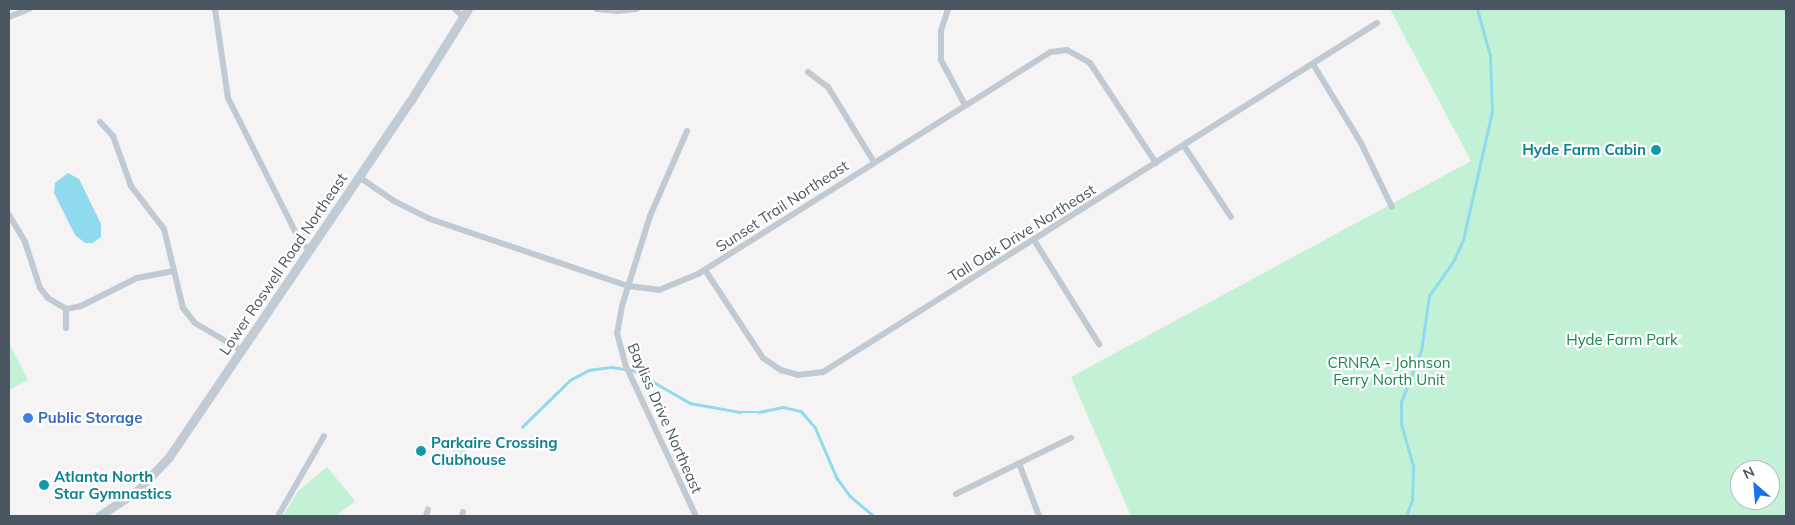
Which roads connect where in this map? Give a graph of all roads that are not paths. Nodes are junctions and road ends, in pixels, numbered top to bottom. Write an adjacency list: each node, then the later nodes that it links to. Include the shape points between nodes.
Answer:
1 (28, 9): 8 (street)
2 (215, 9): 24 (street, via 228,98 301,243)
3 (455, 9): 9 (street)
4 (468, 9): 9 (street, Lower Roswell Road Northeast)
5 (597, 9): 6 (street, via 617,12)
6 (637, 9)
7 (948, 9): 13 (street, via 941,31 940,53 944,68)
8 (9, 17)
9 (463, 17): 19 (street, Lower Roswell Road Northeast)
10 (1377, 23): 11 (street, Tall Oak Drive Northeast)
11 (1313, 64): 16 (street, Tall Oak Drive Northeast); 20 (street, via 1361,143)
12 (808, 72): 17 (street, via 828,88)
13 (965, 105): 17 (street, Sunset Trail Northeast); 18 (street, Sunset Trail Northeast, via 1044,55 1067,50 1082,56 1098,73)
14 (100, 122): 26 (street, via 113,136 131,186 164,229)
15 (687, 131): 27 (street, Bayliss Drive Northeast, via 650,216)
16 (1184, 146): 18 (street, Tall Oak Drive Northeast); 22 (street)
17 (874, 162): 25 (street, Sunset Trail Northeast)
18 (1156, 163): 23 (street, Tall Oak Drive Northeast)
19 (359, 177): 24 (street, Lower Roswell Road Northeast); 27 (street, Sunset Trail Northeast, via 416,213)
20 (1392, 207)
21 (9, 214): 28 (street, via 25,242 40,288 48,298)
22 (1231, 217)
23 (1034, 240): 25 (street, Tall Oak Drive Northeast, via 838,364 814,375 791,373 763,358); 30 (street)
24 (310, 249): 31 (street, Lower Roswell Road Northeast)
25 (705, 270): 27 (street, Sunset Trail Northeast, via 659,290)
26 (173, 271): 28 (street, via 137,278 81,306); 31 (street, via 179,300 187,315 195,324)
27 (628, 286): 38 (street, Bayliss Drive Northeast, via 618,321 621,354)
28 (66, 309): 29 (street)
29 (66, 328)
30 (1099, 344)
31 (241, 350): 36 (street, Lower Roswell Road Northeast, via 158,470 130,497)
32 (324, 436): 37 (street)
33 (1071, 438): 34 (street)
34 (1019, 463): 35 (street); 39 (street)
35 (956, 494)
36 (99, 516)
37 (278, 516)
38 (696, 516)
39 (1038, 516)

